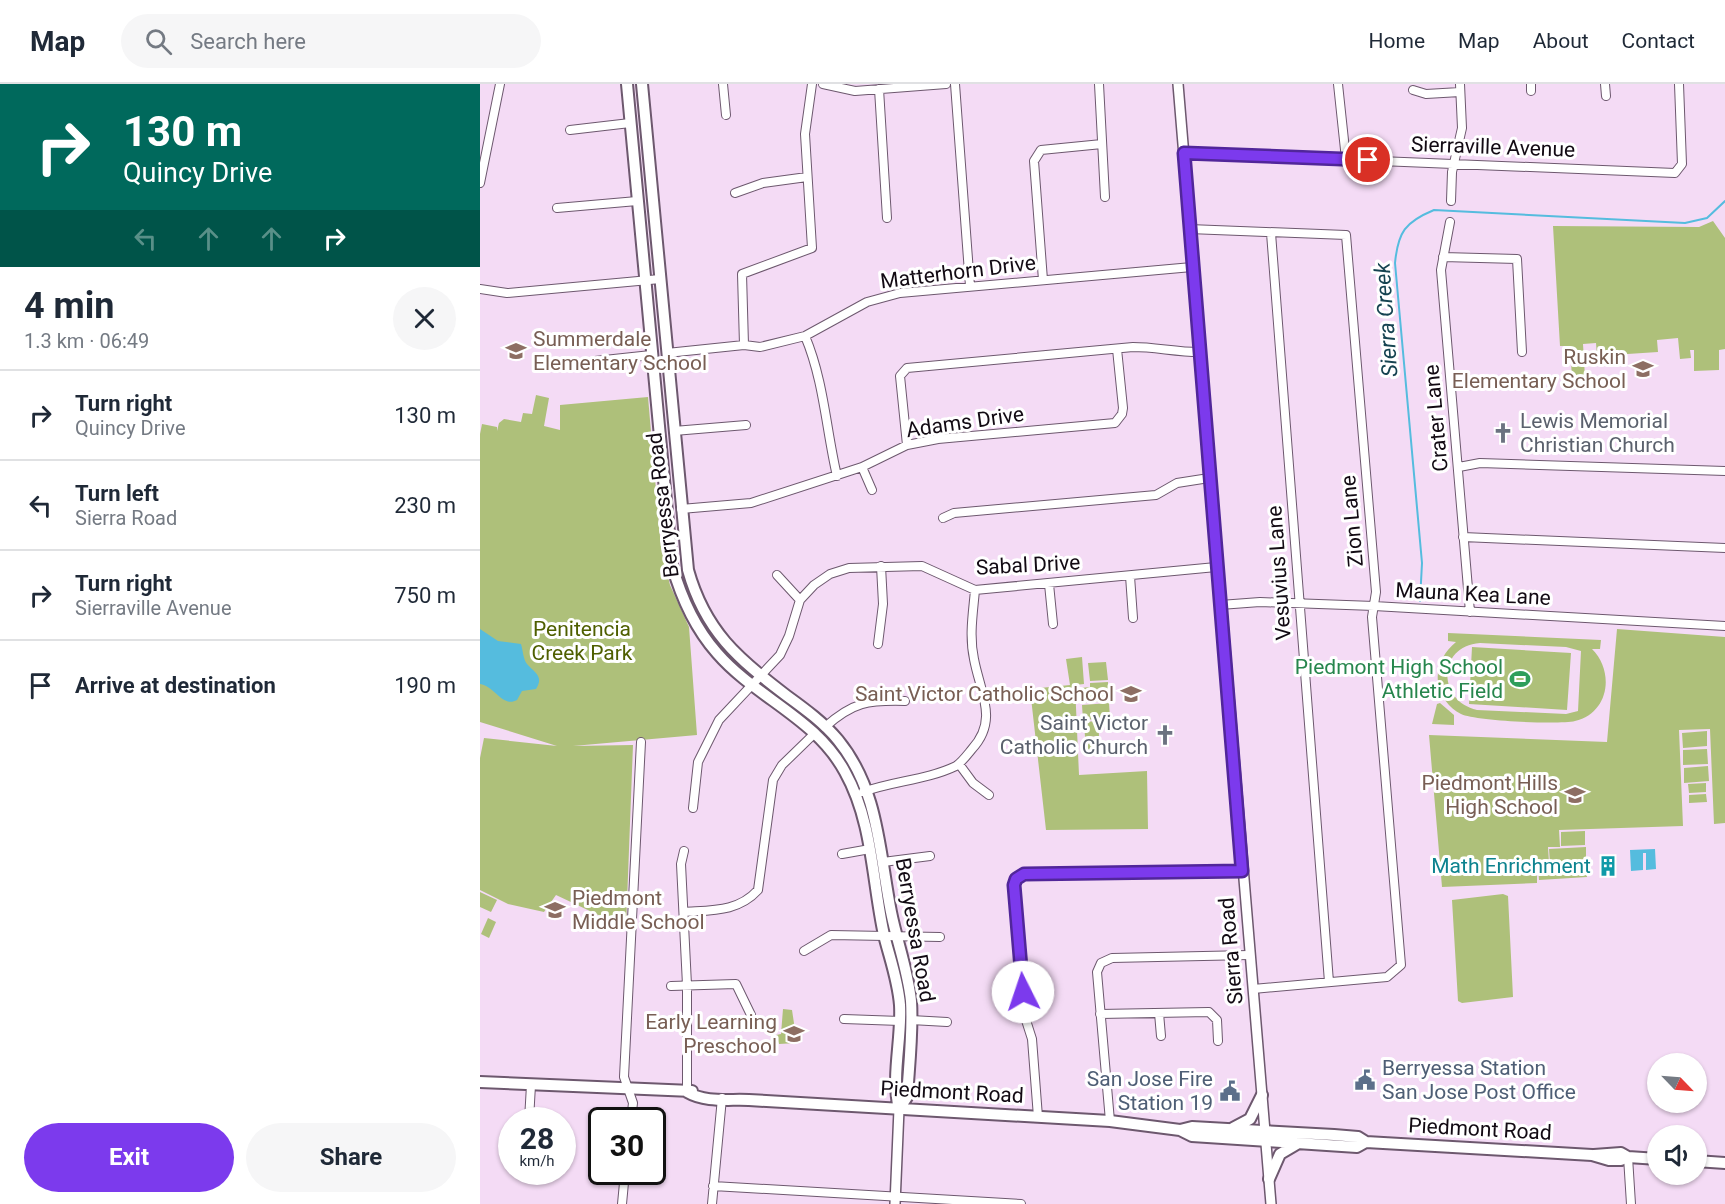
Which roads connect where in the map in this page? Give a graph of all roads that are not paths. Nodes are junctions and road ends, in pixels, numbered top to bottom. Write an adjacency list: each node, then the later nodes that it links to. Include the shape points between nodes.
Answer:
1 (500, 84): 26 (street)
2 (627, 84): 19 (main road, Berryessa Road)
3 (642, 84): 38 (main road, Berryessa Road)
4 (723, 84): 18 (street)
5 (812, 84): 25 (street, via 805,134)
6 (823, 84): 15 (street, via 855,91)
7 (946, 84): 15 (street)
8 (956, 84): 41 (street)
9 (1099, 84): 21 (street)
10 (1178, 84): 22 (street, Sierra Road)
11 (1338, 84): 23 (street)
12 (1605, 84): 17 (street)
13 (1679, 84): 24 (street, Sierraville Avenue, via 1682,164 1675,173)
14 (1460, 88): 16 (street, via 1426,94); 24 (street, via 1462,128)
15 (879, 89): 32 (street)
16 (1413, 90)
17 (1606, 96)
18 (726, 115)
19 (630, 123): 20 (street); 29 (main road, Berryessa Road)
20 (570, 130)
21 (1102, 144): 28 (street); 39 (street, via 1041,150 1034,162)
22 (1184, 153): 23 (street, Sierraville Avenue); 34 (street, Sierra Road)
23 (1346, 159): 24 (street, Sierraville Avenue)
24 (1454, 165): 30 (street)
25 (807, 177): 27 (street, via 763,183); 44 (street, via 812,248 742,274)
26 (480, 183)
27 (735, 193)
28 (1105, 197)
29 (637, 201): 31 (street); 40 (main road, Berryessa Road)
30 (1451, 201)
31 (557, 208)
32 (887, 218)
33 (1450, 222): 36 (street, Crater Lane)
34 (1189, 230): 35 (street, Zion Lane); 37 (street, Sierra Road)
35 (1270, 233): 74 (street, Vesuvius Lane); 76 (street, Zion Lane, via 1346,235)
36 (1443, 257): 47 (street, via 1517,259); 56 (street, Crater Lane)
37 (1192, 267): 39 (street, Matterhorn Drive); 46 (street, Sierra Road)
38 (660, 279): 40 (street); 48 (main road, Berryessa Road)
39 (1043, 280): 41 (street, Matterhorn Drive)
40 (644, 281): 42 (street, via 507,293); 49 (main road, Berryessa Road)
41 (970, 286): 43 (street, Matterhorn Drive, via 878,298)
42 (480, 289)
43 (805, 336): 44 (street, Matterhorn Drive, via 760,347); 58 (street, via 822,389)
44 (744, 345): 48 (street, Matterhorn Drive)
45 (1117, 349): 46 (street, via 1149,347); 54 (street, Adams Drive, via 1122,414 1115,423); 54 (street, via 907,368 900,376)
46 (1199, 352): 59 (street, Sierra Road)
47 (1522, 352)
48 (667, 353): 52 (main road, Berryessa Road)
49 (651, 355): 50 (street); 53 (main road, Berryessa Road)
50 (595, 361)
51 (746, 425): 52 (street)
52 (674, 431): 61 (main road, Berryessa Road)
53 (660, 444): 61 (main road, via 670,494); 62 (main road, Berryessa Road)
54 (907, 445): 55 (street, Adams Drive)
55 (862, 467): 58 (street, Adams Drive); 60 (street)
56 (1459, 467): 57 (street, via 1480,463); 64 (street, Crater Lane)
57 (1725, 471)
58 (837, 476): 61 (street, Adams Drive, via 752,502)
59 (1209, 478): 63 (street, via 1177,483 1156,495 954,513); 68 (street, Sierra Road)
60 (872, 490)
61 (681, 509): 65 (main road, Berryessa Road)
62 (665, 512): 65 (main road, via 674,519); 82 (main road, Berryessa Road, via 672,565 687,607 717,653)
63 (943, 518)
64 (1463, 537): 66 (street); 77 (street, Crater Lane)
65 (684, 544): 82 (main road, Berryessa Road, via 691,581 708,620)
66 (1725, 548)
67 (881, 566): 72 (street, Sabal Drive, via 922,566); 73 (street, Sabal Drive, via 830,574); 81 (street, via 884,604)
68 (1216, 567): 70 (street, Sabal Drive); 75 (street, Sierra Road)
69 (777, 575): 73 (street)
70 (1130, 576): 71 (street, Sabal Drive); 78 (street)
71 (1049, 584): 72 (street, Sabal Drive); 79 (street)
72 (975, 590): 86 (street, via 971,633 988,717 980,740)
73 (800, 600): 82 (street, Sabal Drive, via 780,655)
74 (1298, 604): 75 (street, Mauna Kea Lane); 76 (street, Mauna Kea Lane); 102 (street, Vesuvius Lane)
75 (1220, 605): 95 (street, Sierra Road)
76 (1374, 606): 77 (street, Mauna Kea Lane); 102 (street, Zion Lane, via 1402,959 1398,970 1387,977)
77 (1470, 612): 80 (street, Mauna Kea Lane)
78 (1133, 618)
79 (1053, 624)
80 (1725, 626)
81 (878, 644)
82 (756, 680): 84 (main road, Berryessa Road); 89 (street, Sabal Drive, via 719,720 698,762)
83 (905, 701): 84 (street, via 873,700 853,705)
84 (820, 730): 87 (main road, Berryessa Road, via 856,766); 96 (street, via 782,765 773,780 758,890 748,901 728,908)
85 (640, 742): 116 (street, via 624,1077)
86 (959, 764): 87 (street, via 937,774); 88 (street, via 973,783)
87 (862, 793): 90 (main road, Berryessa Road); 94 (main road, Berryessa Road)
88 (989, 795)
89 (693, 808)
90 (870, 849): 92 (street); 97 (main road, Berryessa Road)
91 (684, 851): 96 (street)
92 (842, 854)
93 (930, 856): 94 (street)
94 (883, 862): 98 (main road, Berryessa Road)
95 (1242, 871): 101 (street, Sierra Road); 123 (street, via 1024,874 1016,879 1024,1014 1032,1039)
96 (684, 912): 103 (street)
97 (885, 937): 98 (street); 100 (street, via 831,935); 110 (main road, Berryessa Road)
98 (897, 937): 99 (street); 110 (main road, Berryessa Road, via 909,986)
99 (940, 937)
100 (804, 951)
101 (1250, 955): 105 (street, Sierra Road); 107 (street, via 1109,958 1097,972)
102 (1329, 982): 105 (street)
103 (687, 985): 104 (street); 108 (street, via 735,984); 117 (street)
104 (671, 986)
105 (1253, 989): 118 (street, Sierra Road)
106 (1159, 1013): 107 (street); 112 (street); 113 (street, via 1209,1012 1214,1015)
107 (1100, 1014): 124 (street)
108 (751, 1015)
109 (844, 1019): 110 (street)
110 (906, 1020): 111 (street); 122 (main road, Berryessa Road, via 896,1096)
111 (947, 1022)
112 (1161, 1036)
113 (1218, 1041)
114 (480, 1082): 115 (main road, Piedmont Road)
115 (531, 1085): 116 (main road, Piedmont Road); 120 (street)
116 (628, 1089): 117 (main road, Piedmont Road); 121 (street)
117 (687, 1092): 119 (main road, Piedmont Road, via 705,1092)
118 (1262, 1095): 126 (main road, via 1250,1119); 127 (street, Sierra Road)
119 (722, 1098): 122 (main road, Piedmont Road); 136 (street)
120 (529, 1107)
121 (633, 1107)
122 (900, 1109): 123 (main road, Piedmont Road); 137 (street)
123 (1038, 1117): 124 (main road, Piedmont Road)
124 (1110, 1121): 125 (main road, Piedmont Road)
125 (1180, 1130): 126 (main road, Piedmont Road); 127 (main road, Piedmont Road, via 1192,1136)
126 (1227, 1130): 127 (main road, Piedmont Road)
127 (1265, 1136): 128 (main road, Piedmont Road, via 1358,1137); 129 (main road, Piedmont Road); 134 (street, Sierra Road)
128 (1366, 1142): 129 (main road, Piedmont Road, via 1357,1147); 130 (main road, Piedmont Road, via 1592,1155 1609,1160)
129 (1297, 1143): 134 (main road, via 1280,1154)
130 (1628, 1157): 131 (main road, Piedmont Road); 142 (street)
131 (1647, 1158)
132 (1707, 1161): 133 (main road)
133 (1725, 1162)
134 (1269, 1179): 141 (street, Sierra Road)
135 (624, 1185): 138 (street)
136 (713, 1186): 137 (street); 139 (street)
137 (896, 1200): 140 (street)
138 (622, 1204)
139 (712, 1204)
140 (1021, 1204)
141 (1271, 1204)
142 (1631, 1204)

